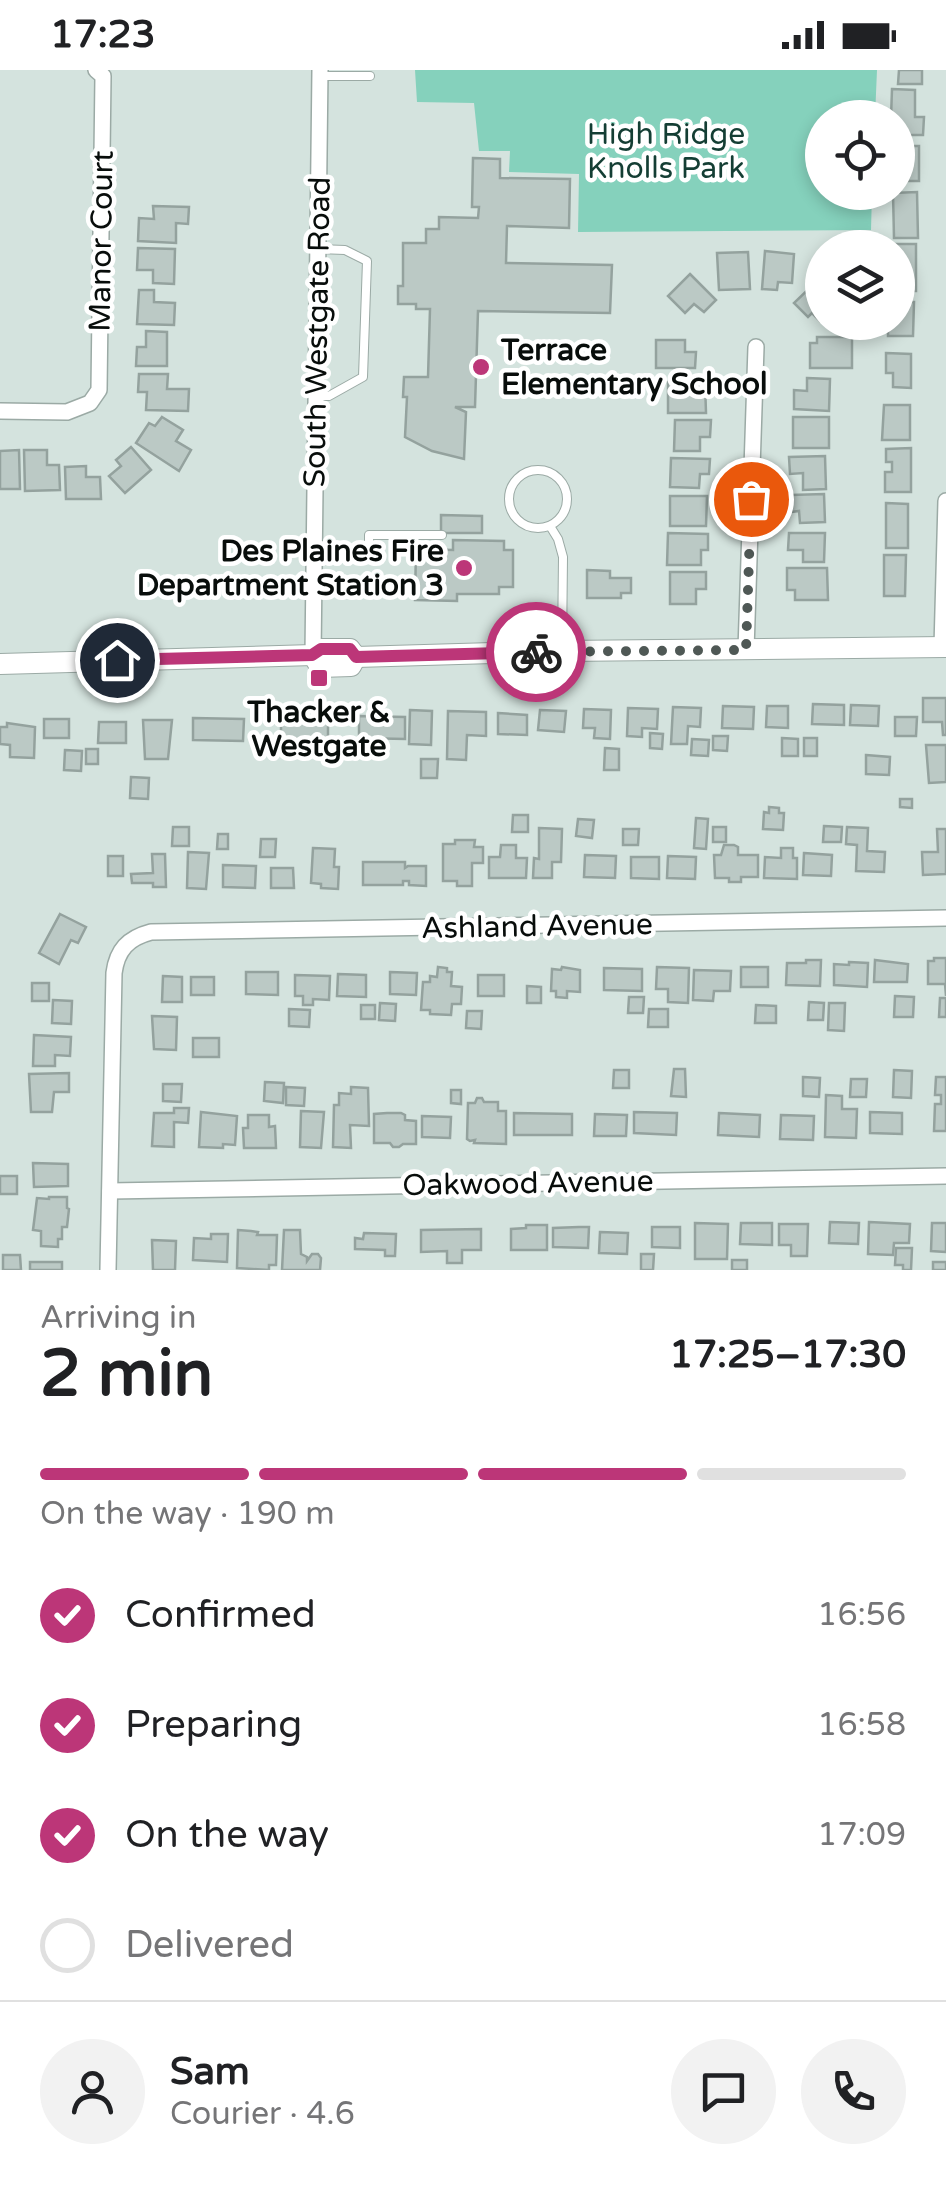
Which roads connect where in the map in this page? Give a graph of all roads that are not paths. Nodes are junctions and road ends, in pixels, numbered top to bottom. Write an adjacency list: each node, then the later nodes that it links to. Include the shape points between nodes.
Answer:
1 (99, 73): 7 (street, Manor Court, via 98,390 90,403 68,412)
2 (320, 73): 3 (lane); 4 (street, South Westgate Road)
3 (370, 76)
4 (318, 250): 6 (street, South Westgate Road); 6 (lane, via 345,250 367,260 363,377)
5 (756, 347): 14 (street)
6 (316, 396): 12 (street, South Westgate Road)
7 (0, 412)
8 (946, 501): 10 (street)
9 (550, 526): 9 (lane, via 530,528 514,517 510,488 523,474 542,470 564,486 567,504); 15 (lane, via 564,557)
10 (946, 528): 13 (street)
11 (442, 534): 12 (lane, via 370,535 369,558)
12 (314, 558): 16 (street, South Westgate Road)
13 (945, 647): 14 (main road)
14 (746, 650): 15 (main road)
15 (562, 652): 16 (main road, via 356,657 350,649 321,649)
16 (312, 655): 17 (main road)
17 (0, 664)
18 (946, 918): 20 (street, Ashland Avenue, via 150,932 118,954 114,973)
19 (946, 1176): 20 (street, Oakwood Avenue)
20 (110, 1191): 21 (street)
21 (108, 1270)

